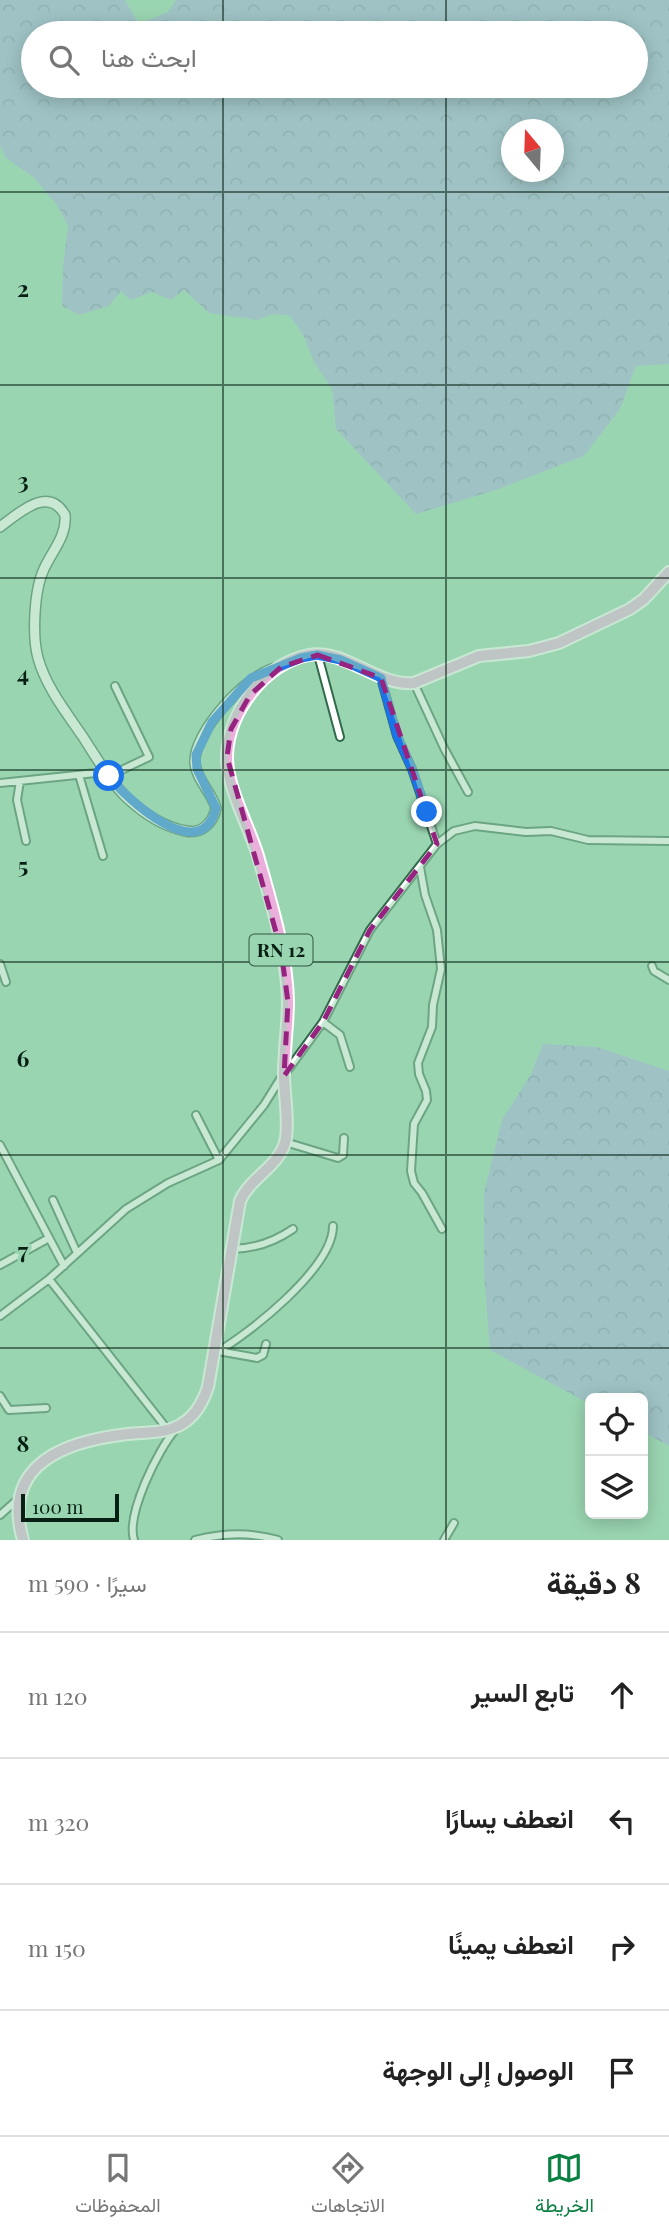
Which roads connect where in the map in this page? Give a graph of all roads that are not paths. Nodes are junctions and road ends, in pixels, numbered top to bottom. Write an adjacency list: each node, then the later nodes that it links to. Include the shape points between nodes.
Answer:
1 (0, 527): 9 (main road, via 24,509 47,501 65,515 64,531 39,584 35,642 43,673)
2 (669, 572): 6 (main road, via 630,609 559,643 479,656)
3 (317, 655): 4 (main road, RN 12); 5 (main road); 8 (street)
4 (281, 667): 9 (main road, via 261,673 242,687 203,738 195,764 216,808 205,828 187,831 161,822 127,798); 25 (main road, RN 12, via 258,685 240,710 231,729 227,757 256,847 281,950 288,1002)
5 (381, 678): 6 (main road); 16 (street)
6 (414, 683): 13 (street)
7 (115, 686): 9 (street, via 149,757)
8 (340, 737)
9 (107, 774): 10 (street)
10 (79, 775): 11 (street); 17 (street)
11 (20, 781): 12 (street); 14 (street, via 17,800)
12 (0, 783)
13 (468, 792)
14 (26, 841)
15 (669, 842): 16 (street, via 588,840 551,831 475,826 454,831)
16 (437, 844): 18 (street)
17 (103, 856)
18 (420, 867): 23 (street, via 370,930); 34 (street, via 437,930 441,969 433,1025 418,1063 426,1100 414,1124 411,1171)
19 (0, 964): 22 (street)
20 (652, 966): 21 (street)
21 (669, 980)
22 (6, 982)
23 (323, 1022): 24 (street, via 340,1035); 25 (street)
24 (350, 1067)
25 (284, 1074): 28 (main road, RN 12); 30 (street)
26 (196, 1115): 30 (street)
27 (344, 1138): 28 (street, via 343,1155 338,1158)
28 (285, 1143): 36 (main road, via 242,1197)
29 (0, 1145): 35 (street)
30 (219, 1160): 37 (street, via 144,1196)
31 (52, 1200): 37 (street)
32 (333, 1226): 43 (street, via 322,1259 306,1279)
33 (293, 1229): 36 (street, via 264,1244)
34 (442, 1229)
35 (49, 1238): 38 (street); 39 (street)
36 (231, 1249): 43 (main road)
37 (77, 1253): 39 (street)
38 (0, 1265)
39 (64, 1266): 40 (street)
40 (49, 1279): 41 (street); 46 (street)
41 (3, 1311)
42 (266, 1344): 43 (street, via 259,1358)
43 (216, 1353): 46 (main road, via 202,1402)
44 (0, 1396): 45 (street, via 9,1410)
45 (46, 1408)
46 (174, 1428): 47 (main road, via 108,1437 50,1457 33,1469); 52 (street, via 150,1469 132,1530)
47 (17, 1500): 48 (street); 51 (main road)
48 (0, 1515)
49 (454, 1523): 55 (street)
50 (216, 1538): 53 (street); 54 (street, via 257,1534)
51 (23, 1540)
52 (134, 1540)
53 (195, 1540)
54 (278, 1540)
55 (444, 1540)

